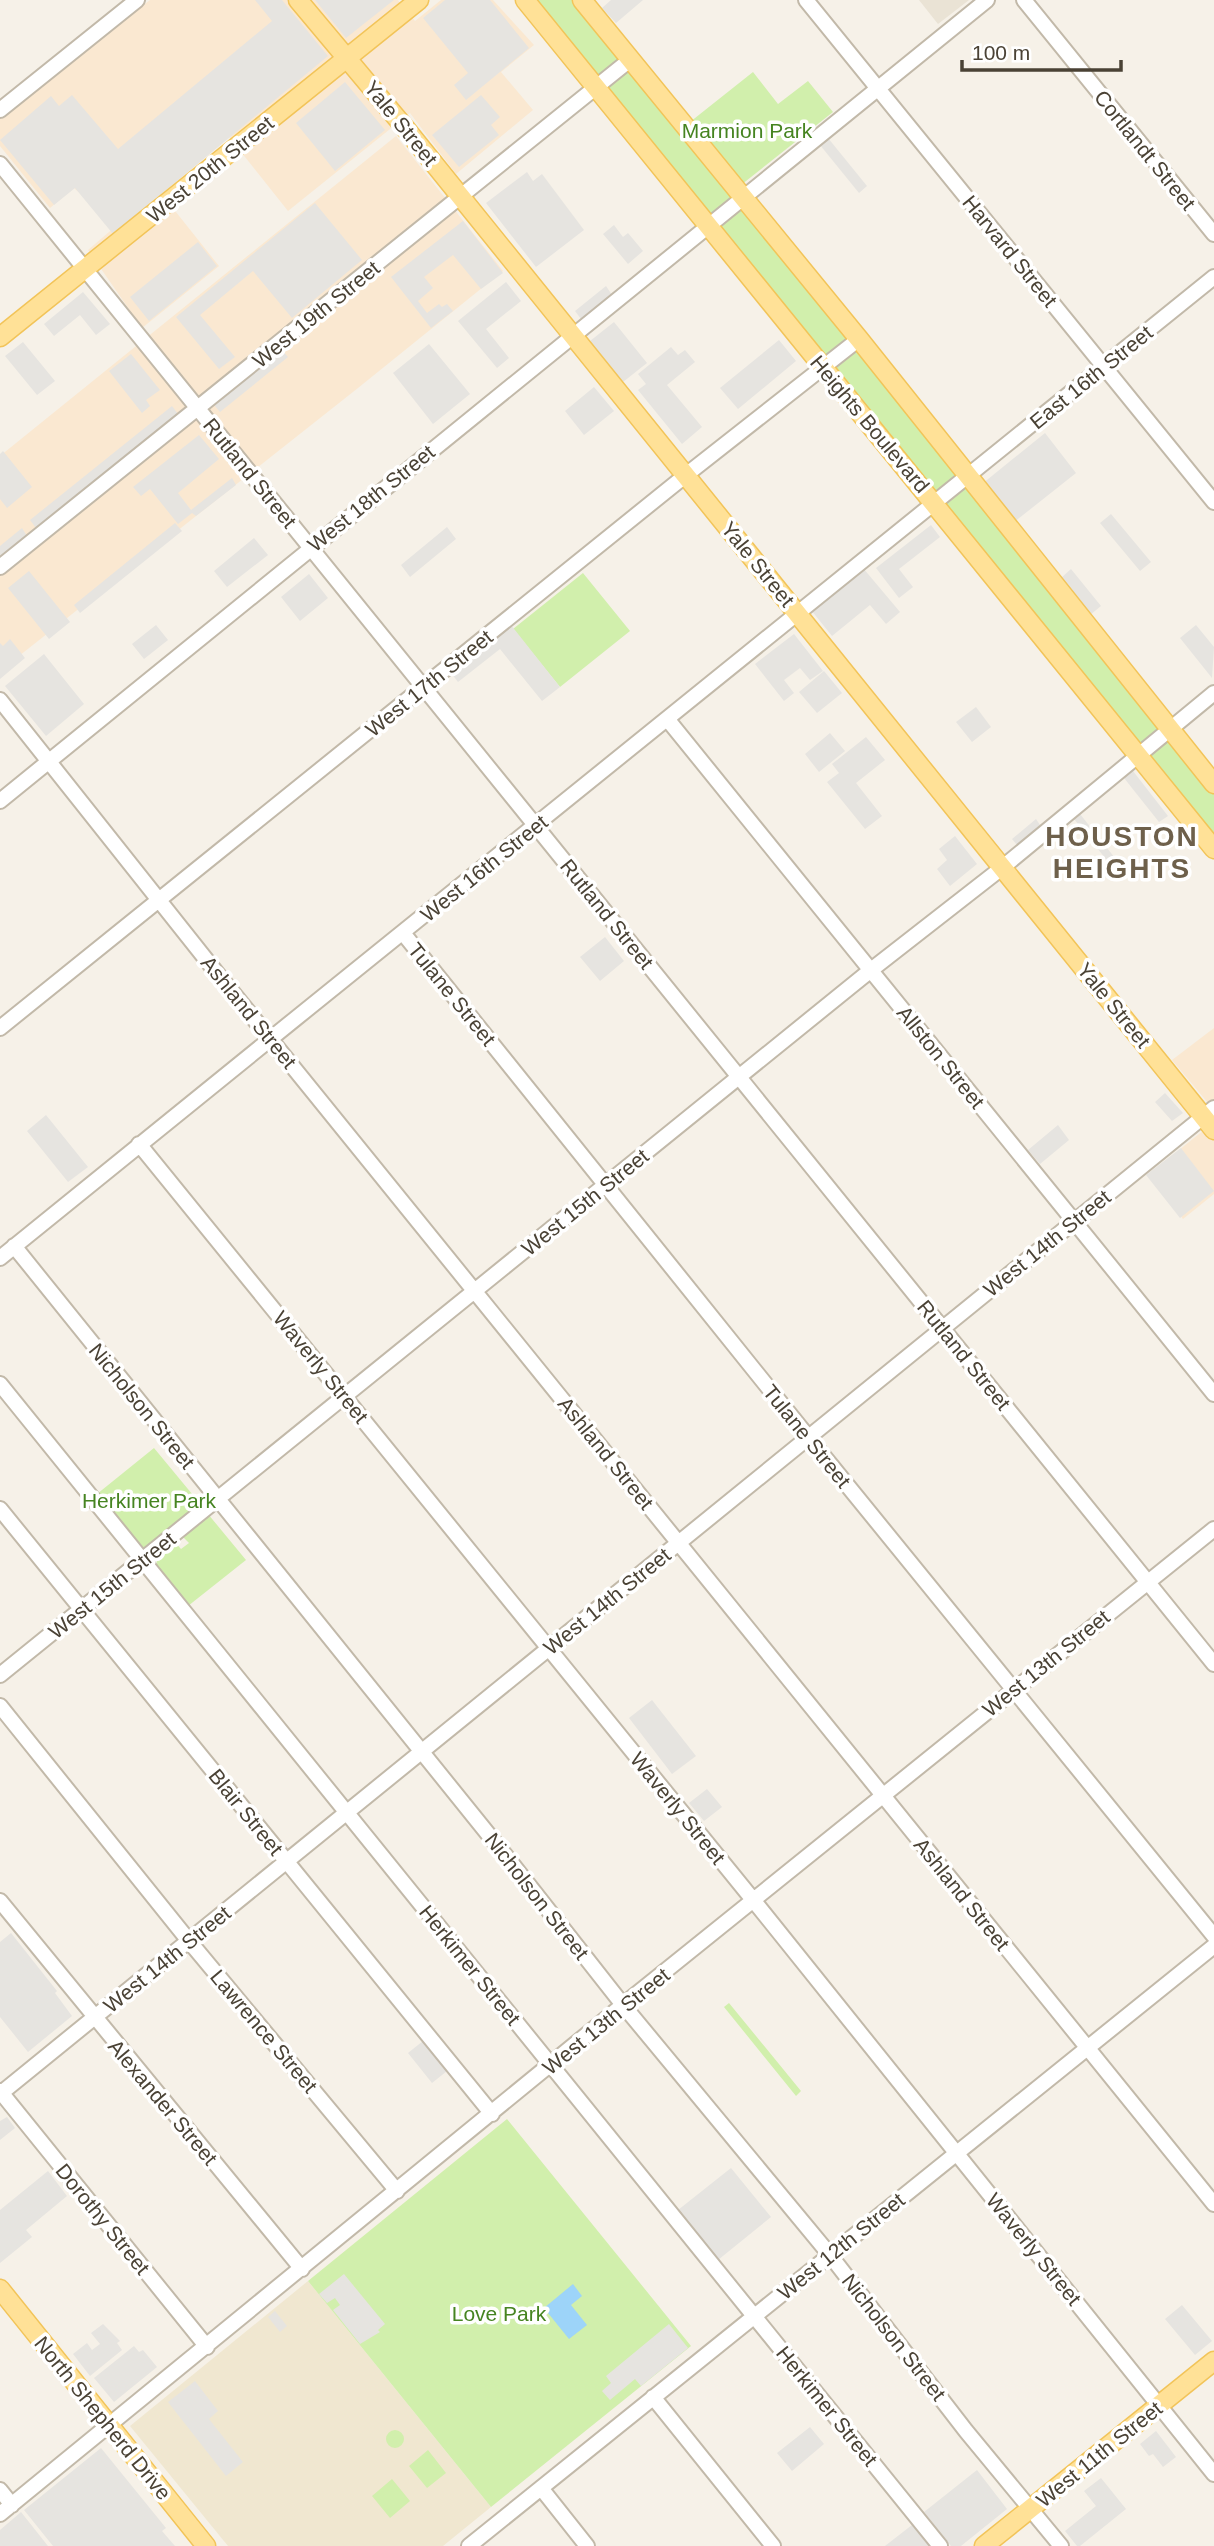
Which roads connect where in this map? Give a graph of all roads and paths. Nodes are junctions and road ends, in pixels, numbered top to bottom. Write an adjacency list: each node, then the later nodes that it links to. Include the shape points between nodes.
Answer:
1 (137, 0): 13 (street)
2 (298, 0): 9 (main road, Yale Street)
3 (419, 0): 9 (main road, West 20th Street)
4 (525, 0): 11 (main road, Heights Boulevard)
5 (582, 0): 10 (main road, Heights Boulevard)
6 (806, 0): 12 (street, Harvard Street)
7 (987, 0): 12 (street, West 18th Street)
8 (1024, 0): 18 (street, Cortlandt Street)
9 (347, 58): 15 (main road, Yale Street); 19 (main road, West 20th Street)
10 (631, 59): 11 (street, West 19th Street); 16 (main road, Heights Boulevard)
11 (597, 88): 15 (street, West 19th Street); 17 (main road, Heights Boulevard)
12 (878, 89): 16 (street, West 18th Street); 24 (street, Harvard Street)
13 (0, 110)
14 (0, 164): 19 (street, Rutland Street)
15 (461, 197): 21 (main road, Yale Street); 26 (street, West 19th Street)
16 (744, 198): 17 (street, West 18th Street); 23 (main road, Heights Boulevard)
17 (708, 226): 21 (street, West 18th Street); 25 (main road, Heights Boulevard)
18 (1214, 234)
19 (85, 269): 22 (main road, West 20th Street); 26 (street, Rutland Street)
20 (1214, 276): 24 (street, East 16th Street)
21 (572, 335): 27 (main road, Yale Street); 31 (street, West 18th Street)
22 (0, 337)
23 (859, 339): 25 (street, West 17th Street); 28 (main road, Heights Boulevard)
24 (1104, 366): 28 (street, East 16th Street); 29 (street, Harvard Street)
25 (822, 368): 27 (street, West 17th Street); 30 (main road, Heights Boulevard)
26 (198, 409): 31 (street, Rutland Street); 32 (street, West 19th Street)
27 (686, 475): 33 (main road, Yale Street); 34 (street, West 17th Street)
28 (968, 477): 30 (street, West 16th Street); 38 (main road, Heights Boulevard)
29 (1214, 502)
30 (935, 503): 33 (street, West 16th Street); 39 (main road, Heights Boulevard)
31 (310, 547): 34 (street, Rutland Street); 40 (street, West 18th Street)
32 (0, 567)
33 (799, 614): 37 (street, West 16th Street); 45 (main road, Yale Street)
34 (424, 687): 43 (street, Rutland Street); 46 (street, West 17th Street)
35 (1214, 693): 38 (street, West 15th Street)
36 (0, 700): 40 (street, Ashland Street)
37 (668, 720): 43 (street, West 16th Street); 48 (street, Allston Street)
38 (1170, 729): 39 (street, West 15th Street); 41 (main road, Heights Boulevard)
39 (1138, 755): 44 (main road, Heights Boulevard); 45 (street, West 15th Street)
40 (50, 761): 42 (street, West 18th Street); 46 (street, Ashland Street)
41 (1214, 783)
42 (0, 801)
43 (536, 826): 47 (street, West 16th Street); 51 (street, Rutland Street)
44 (1214, 849)
45 (1003, 867): 48 (street, West 15th Street); 52 (main road, Yale Street)
46 (159, 900): 49 (street, West 17th Street); 50 (street, Ashland Street)
47 (403, 933): 50 (street, West 16th Street); 54 (street, Tulane Street)
48 (871, 970): 51 (street, West 15th Street); 55 (street, Allston Street)
49 (0, 1028)
50 (270, 1038): 53 (street, West 16th Street); 57 (street, Ashland Street)
51 (739, 1077): 54 (street, West 15th Street); 58 (street, Rutland Street)
52 (1210, 1119): 55 (street, West 14th Street)
53 (139, 1144): 56 (street, West 16th Street); 61 (street, Waverly Street)
54 (607, 1184): 57 (street, West 15th Street); 62 (street, Tulane Street)
55 (1074, 1221): 58 (street, West 14th Street); 60 (street, Allston Street)
56 (4, 1252): 63 (street, Nicholson Street)
57 (474, 1292): 61 (street, West 15th Street); 66 (street, Ashland Street)
58 (942, 1328): 62 (street, West 14th Street); 68 (street, Rutland Street)
59 (0, 1384): 67 (street, Herkimer Street)
60 (1214, 1394)
61 (345, 1396): 63 (street, West 15th Street); 70 (street, Waverly Street)
62 (808, 1437): 66 (street, West 14th Street); 73 (street, Tulane Street)
63 (218, 1499): 67 (street, West 15th Street); 75 (street, Nicholson Street)
64 (0, 1509): 69 (street, Blair Street)
65 (1214, 1528): 68 (street, West 13th Street)
66 (679, 1543): 70 (street, West 14th Street); 76 (street, Ashland Street)
67 (142, 1560): 69 (street, West 15th Street); 77 (street, Herkimer Street)
68 (1148, 1582): 71 (street, Rutland Street); 73 (street, West 13th Street)
69 (81, 1610): 72 (street, West 15th Street); 78 (street, Blair Street)
70 (549, 1649): 75 (street, West 14th Street); 80 (street, Waverly Street)
71 (1214, 1664)
72 (0, 1675)
73 (1014, 1689): 76 (street, West 13th Street); 81 (street, Tulane Street)
74 (0, 1706): 82 (street, Lawrence Street)
75 (422, 1753): 77 (street, West 14th Street); 84 (street, Nicholson Street)
76 (882, 1795): 80 (street, West 13th Street); 86 (street, Ashland Street)
77 (347, 1813): 78 (street, West 14th Street); 87 (street, Herkimer Street)
78 (287, 1863): 82 (street, West 14th Street); 89 (street, Blair Street)
79 (0, 1901): 85 (street, Alexander Street)
80 (754, 1902): 84 (street, West 13th Street); 90 (street, Waverly Street)
81 (1214, 1936)
82 (190, 1941): 85 (street, West 14th Street); 91 (street, Lawrence Street)
83 (1214, 1946): 86 (street, West 12th Street)
84 (623, 2006): 87 (street, West 13th Street); 93 (street, Nicholson Street)
85 (94, 2018): 88 (street, West 14th Street); 94 (street, Alexander Street)
86 (1087, 2048): 90 (street, West 12th Street); 92 (street, Ashland Street)
87 (551, 2066): 89 (street, West 13th Street); 96 (street, Herkimer Street)
88 (0, 2092): 97 (street, Dorothy Street)
89 (492, 2114): 91 (street, West 13th Street)
90 (957, 2153): 93 (street, West 12th Street); 100 (street, Waverly Street)
91 (397, 2191): 94 (street, West 13th Street)
92 (1214, 2204)
93 (830, 2255): 96 (street, West 12th Street); 106 (street, Nicholson Street)
94 (302, 2269): 97 (street, West 13th Street)
95 (0, 2289): 101 (main road, North Shepherd Drive)
96 (754, 2317): 99 (street, West 12th Street); 112 (street, Herkimer Street)
97 (207, 2347): 101 (street, West 13th Street)
98 (1214, 2361): 100 (main road, West 11th Street)
99 (653, 2398): 103 (street, West 12th Street); 111 (street)
100 (1159, 2406): 102 (street, Waverly Street); 106 (main road, West 11th Street)
101 (110, 2426): 105 (street, West 13th Street); 108 (main road, North Shepherd Drive)
102 (1214, 2474)
103 (541, 2488): 109 (street, West 12th Street); 110 (street)
104 (0, 2490): 105 (street)
105 (12, 2505): 107 (street, West 13th Street)
106 (1030, 2508): 113 (main road, West 11th Street); 114 (street, Nicholson Street)
107 (0, 2514)
108 (206, 2546)
109 (469, 2546)
110 (587, 2546)
111 (773, 2546)
112 (940, 2546)
113 (984, 2546)
114 (1061, 2546)

